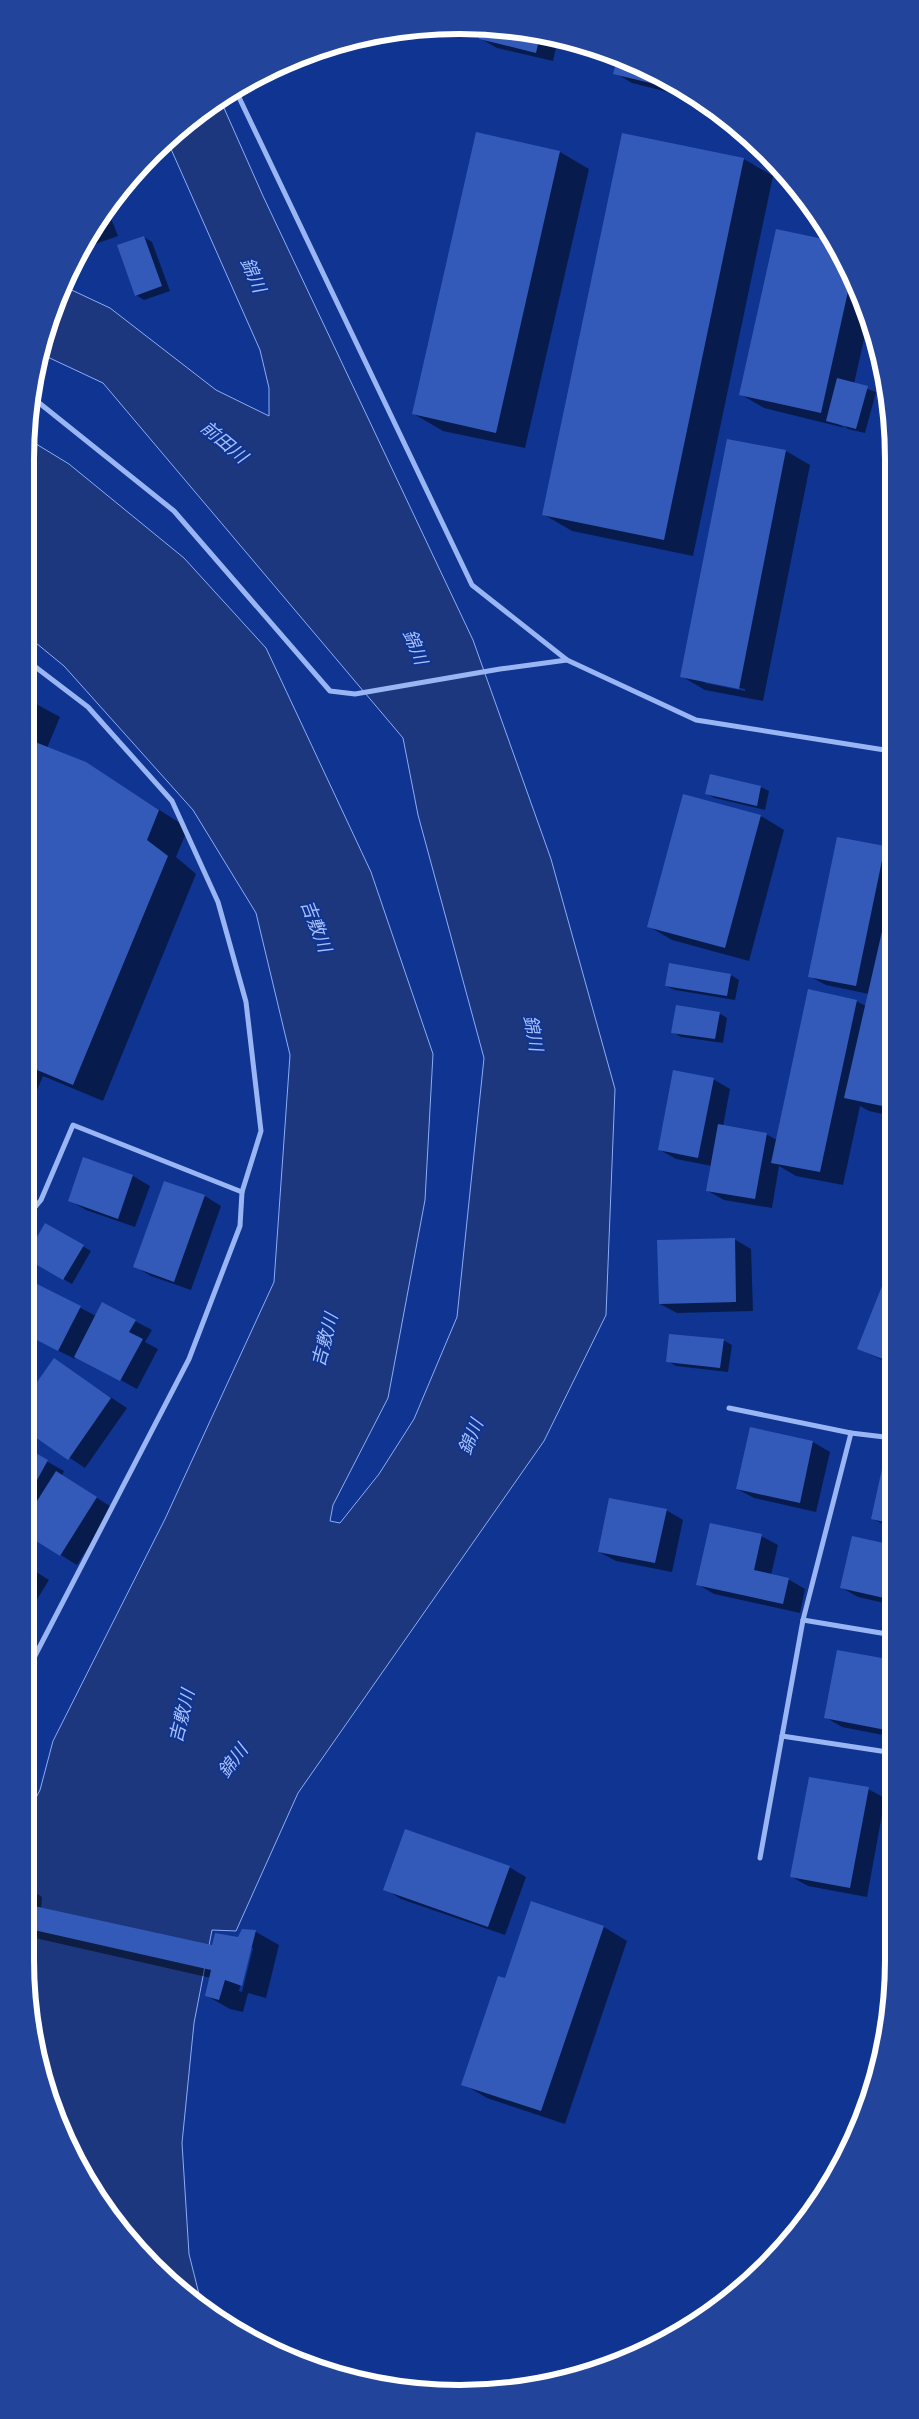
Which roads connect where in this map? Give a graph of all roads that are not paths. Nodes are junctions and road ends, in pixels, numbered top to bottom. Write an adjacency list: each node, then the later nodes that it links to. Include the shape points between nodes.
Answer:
1 (238, 96): 3 (street, via 472,585)
2 (37, 402): 3 (street, via 174,511 330,691 355,694 500,668)
3 (567, 660): 5 (street, via 696,720)
4 (34, 666): 6 (street, via 88,707 172,801 218,902 246,1002 261,1131)
5 (885, 750)
6 (242, 1192): 7 (street, via 73,1125 41,1200); 13 (street, via 240,1226 188,1358)
7 (34, 1208)
8 (729, 1408): 9 (street)
9 (851, 1433): 10 (street); 11 (street)
10 (885, 1437)
11 (803, 1620): 12 (street); 14 (street)
12 (885, 1634)
13 (34, 1653)
14 (782, 1736): 15 (street); 16 (street)
15 (885, 1752)
16 (760, 1858)

